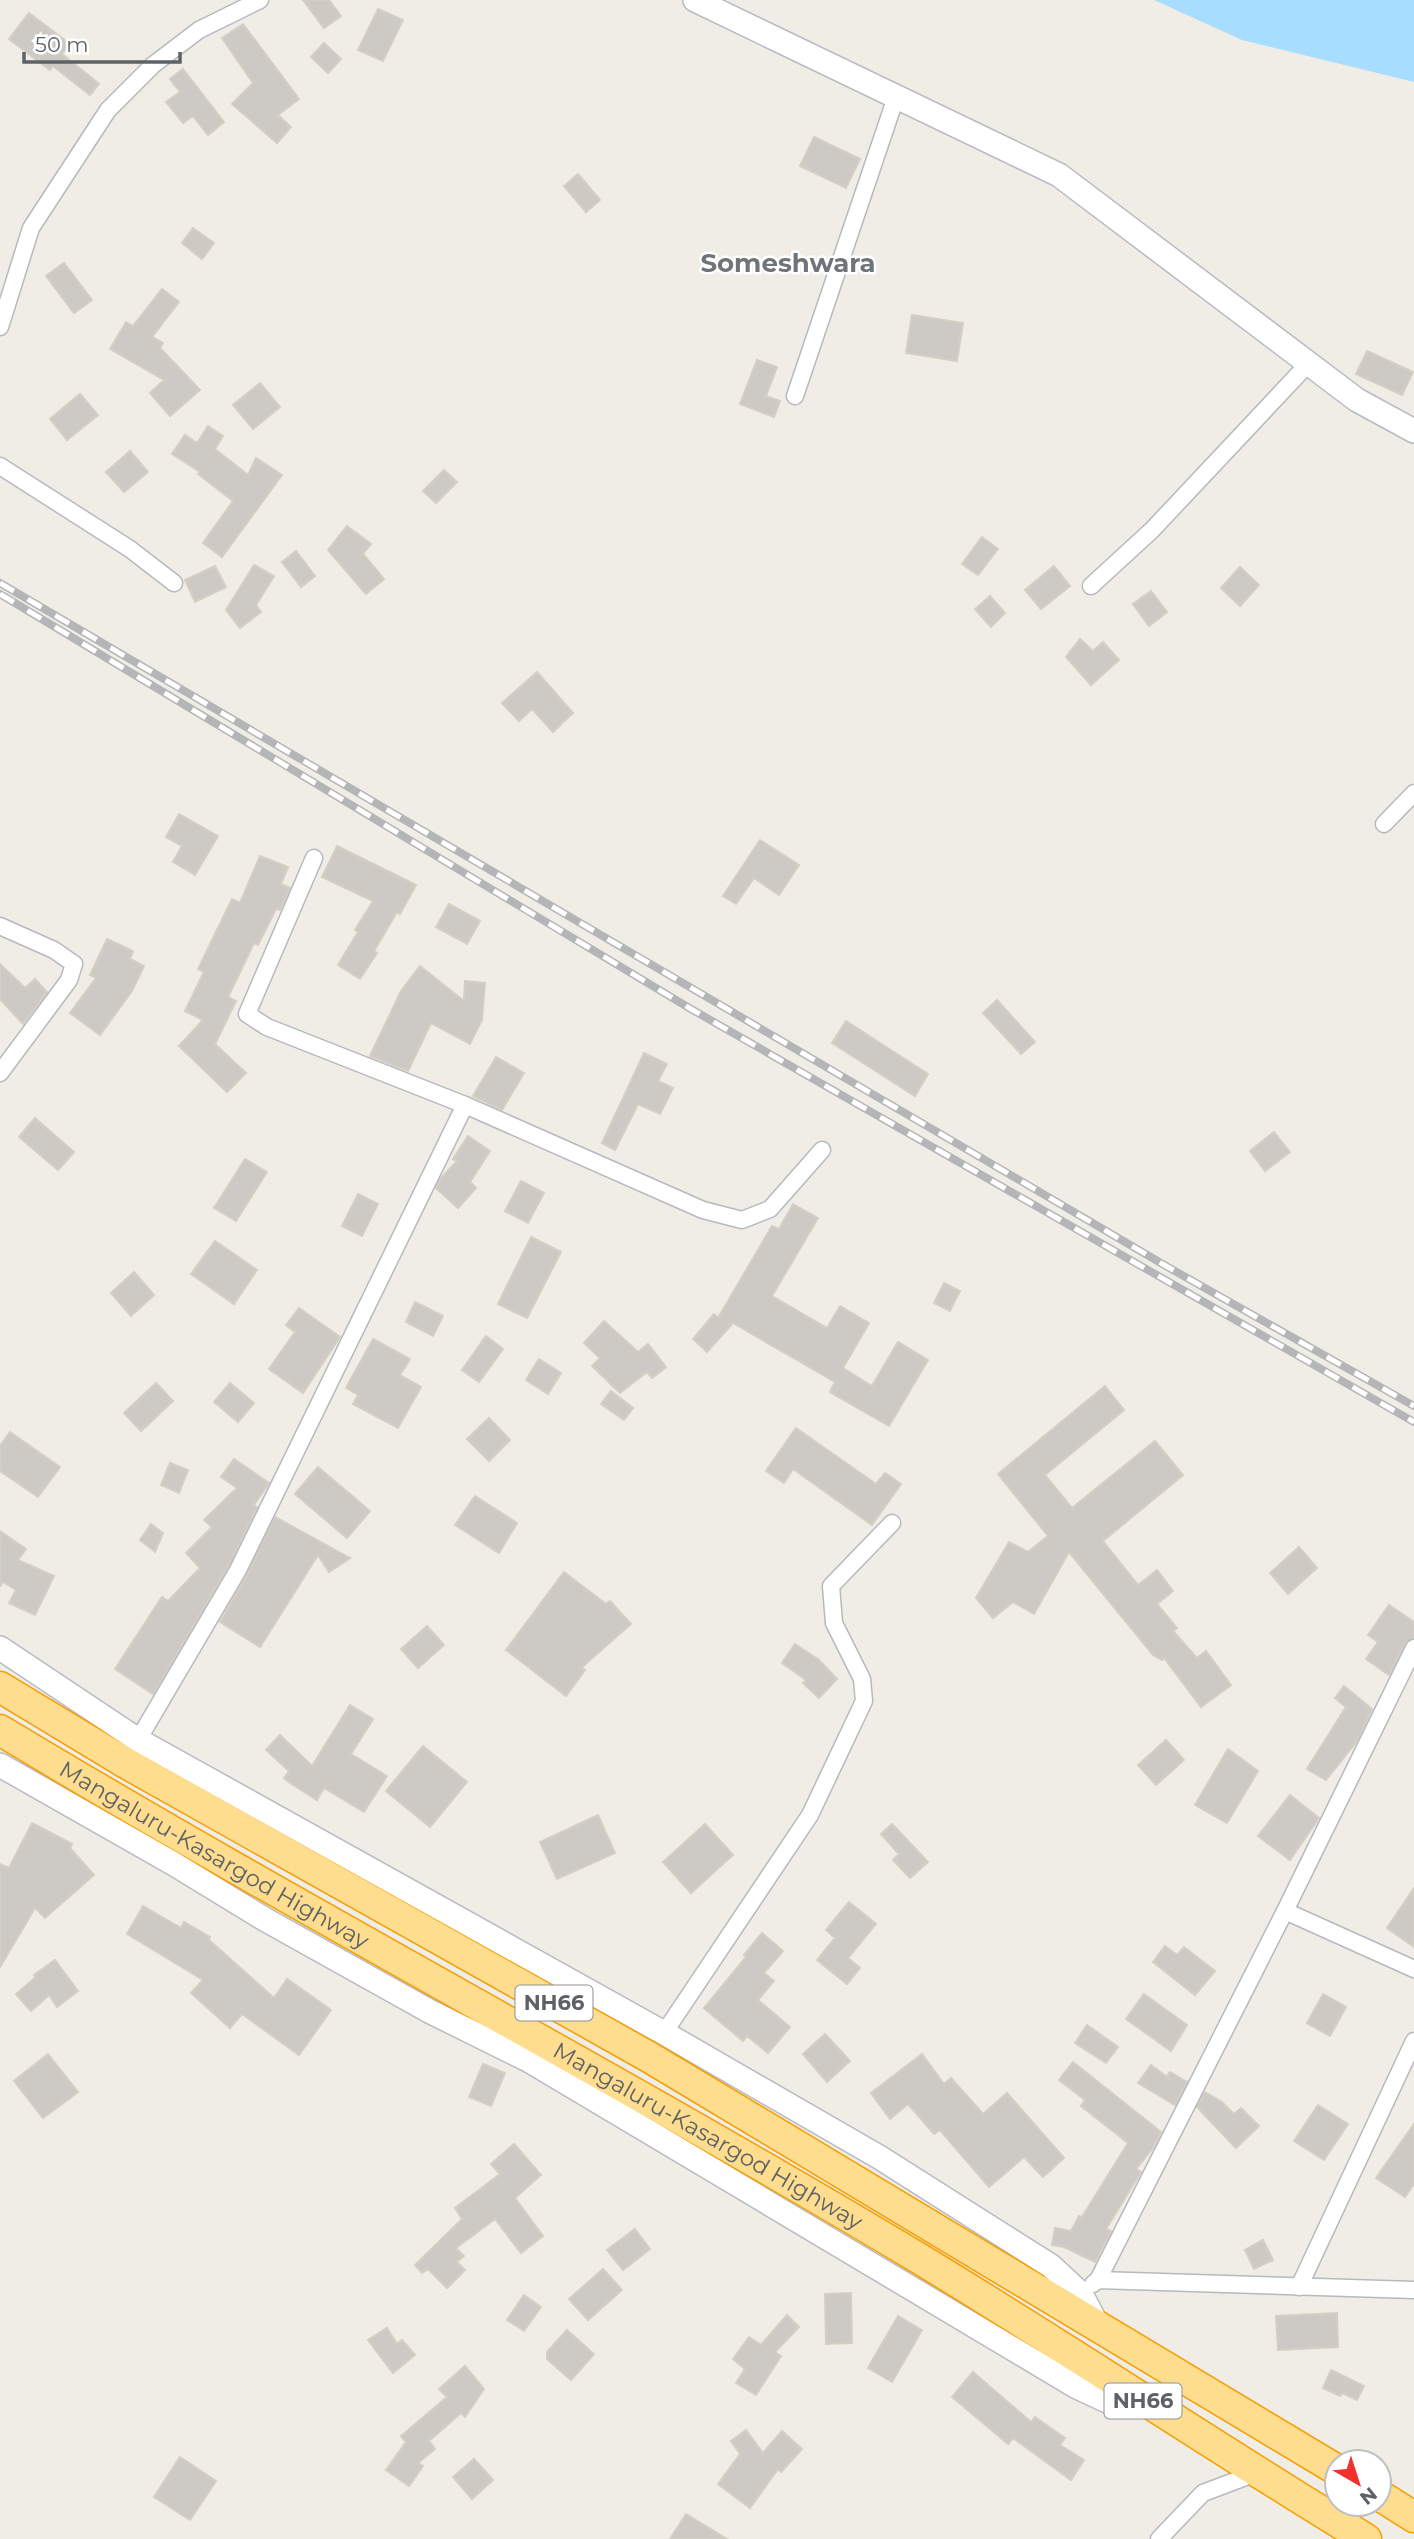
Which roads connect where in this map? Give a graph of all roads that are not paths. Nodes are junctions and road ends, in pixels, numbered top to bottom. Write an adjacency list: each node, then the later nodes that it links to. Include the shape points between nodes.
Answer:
1 (260, 0): 4 (street, via 199,30 153,65 108,110 31,228)
2 (695, 0): 3 (street)
3 (896, 97): 5 (street, via 1059,175); 6 (street)
4 (0, 327)
5 (1308, 364): 7 (street, via 1357,400); 10 (street, via 1152,530)
6 (795, 396)
7 (1414, 431)
8 (0, 466): 9 (street, via 130,549)
9 (174, 583)
10 (1091, 586)
11 (1414, 793): 12 (street)
12 (1384, 824)
13 (314, 858): 16 (street, via 247,1014 267,1027)
14 (0, 926): 15 (street, via 74,964 69,980)
15 (0, 1073)
16 (465, 1105): 17 (street, via 703,1210 742,1220 770,1209); 24 (street, via 238,1570)
17 (822, 1150)
18 (892, 1523): 28 (street, via 831,1586 834,1623 862,1679 864,1701 810,1815)
19 (0, 1648): 21 (street)
20 (1414, 1648): 26 (street)
21 (56, 1685): 23 (street); 24 (street)
22 (0, 1688): 23 (highway, Mangaluru-Kasargod Highway / NH66)
23 (34, 1709): 25 (street); 32 (highway, Mangaluru-Kasargod Highway / NH66, via 649,2057)
24 (138, 1740): 28 (street)
25 (4, 1749): 34 (highway, Mangaluru-Kasargod Highway / NH66, via 629,2089 887,2240)
26 (1285, 1911): 27 (street); 32 (street)
27 (1414, 1969)
28 (664, 2033): 32 (street, via 879,2157 1051,2266)
29 (1414, 2041): 30 (street)
30 (1299, 2287): 31 (street); 32 (street)
31 (1414, 2290)
32 (1082, 2294): 33 (highway, Mangaluru-Kasargod Highway / NH66, via 1099,2328)
33 (1323, 2462)
34 (1256, 2473): 37 (street, via 1203,2493); 38 (highway, Mangaluru-Kasargod Highway / NH66)
35 (1393, 2503): 36 (highway)
36 (1414, 2516)
37 (1160, 2539)
38 (1366, 2539)

